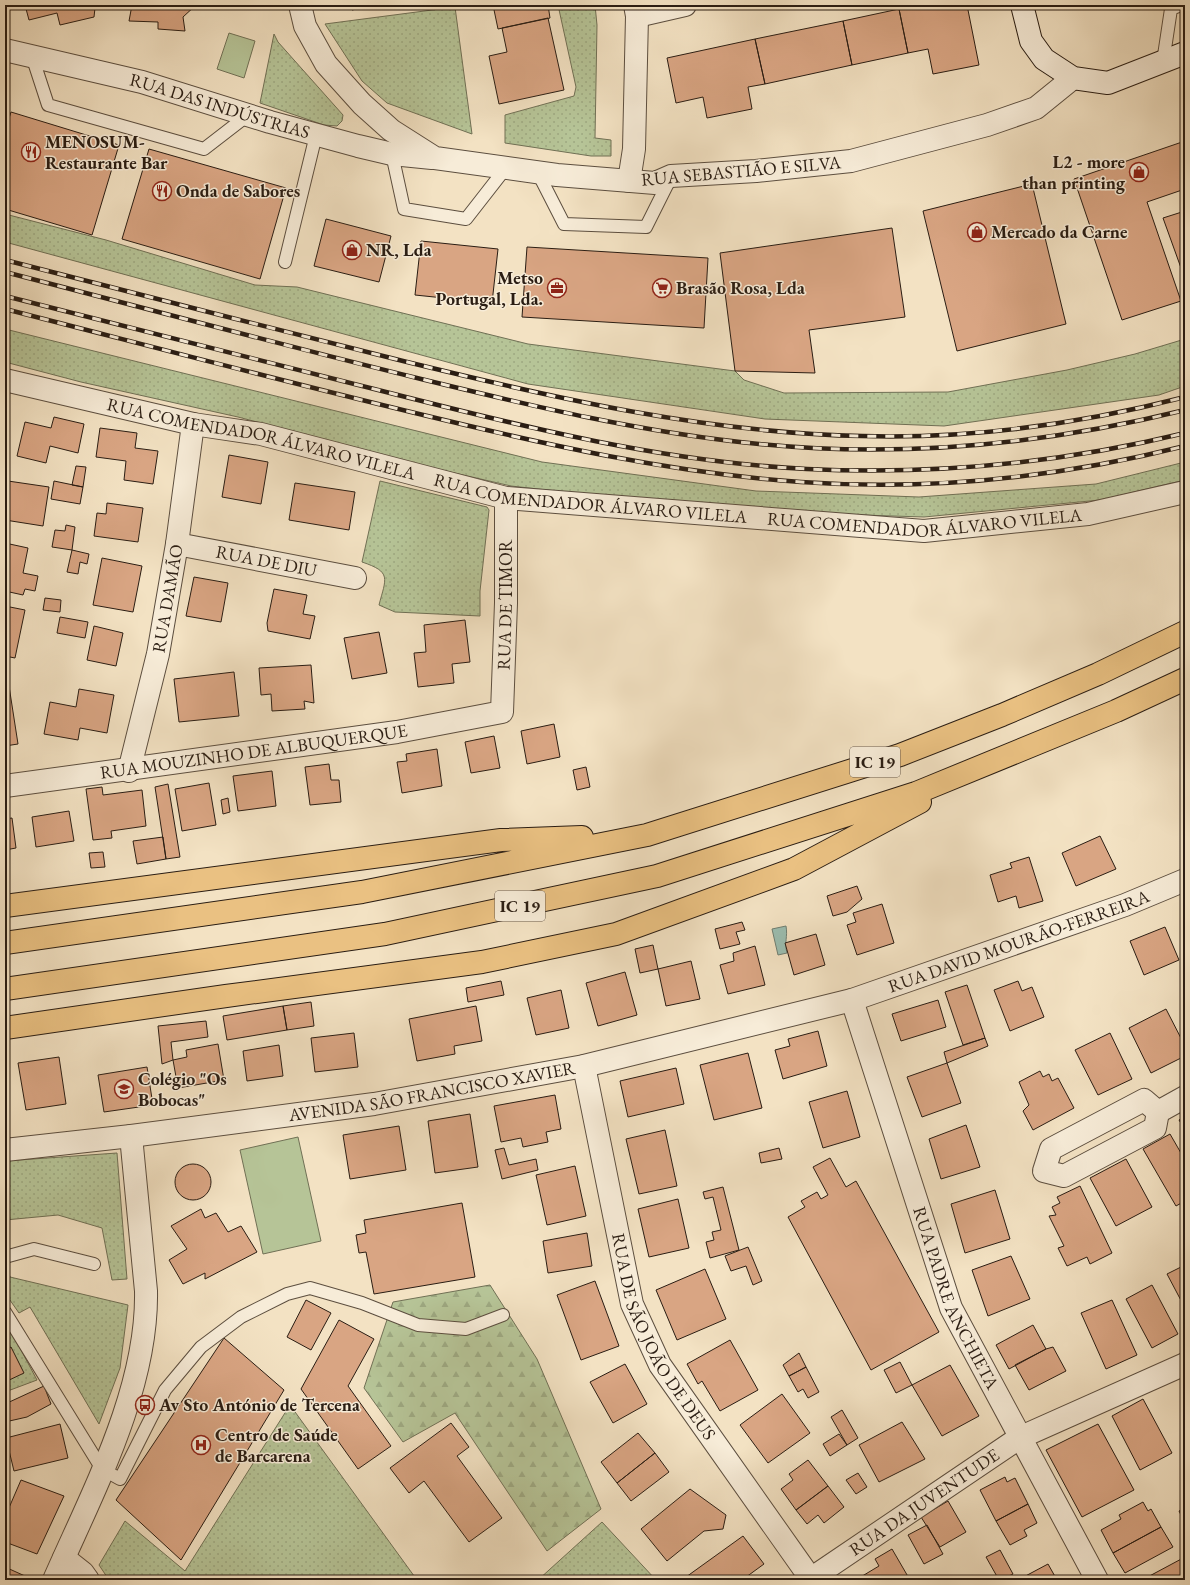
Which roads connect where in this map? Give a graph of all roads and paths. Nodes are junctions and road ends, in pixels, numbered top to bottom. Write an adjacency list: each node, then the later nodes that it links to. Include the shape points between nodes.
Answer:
1 (300, 5): 14 (street, RUA SEBASTIÃO E SILVA, via 305,26 326,64 342,83 391,130)
2 (685, 5): 5 (street)
3 (1022, 5): 10 (street, via 1031,41 1044,58)
4 (1180, 5): 9 (lane, via 1171,9)
5 (636, 10): 18 (street, via 634,149)
6 (5, 50): 8 (street, RUA DAS INDÚSTRIAS)
7 (1185, 53): 9 (street)
8 (32, 56): 11 (street, RUA DAS INDÚSTRIAS, via 142,82); 11 (lane, via 48,105 204,149)
9 (1163, 62): 10 (street, via 1108,83)
10 (1073, 78): 17 (street, RUA SEBASTIÃO E SILVA, via 1036,108 987,125 851,161 756,171)
11 (248, 115): 12 (street, RUA DAS INDÚSTRIAS)
12 (316, 135): 13 (street, RUA DAS INDÚSTRIAS); 19 (lane)
13 (392, 154): 14 (street, RUA DAS INDÚSTRIAS); 15 (lane, via 404,209 466,219)
14 (435, 158): 15 (street, RUA SEBASTIÃO E SILVA)
15 (505, 169): 16 (street, RUA SEBASTIÃO E SILVA)
16 (538, 173): 17 (lane, via 564,224 646,227); 18 (street, RUA SEBASTIÃO E SILVA)
17 (671, 176): 18 (street, RUA SEBASTIÃO E SILVA, via 655,183)
18 (629, 181)
19 (285, 262)
20 (5, 380): 21 (street, RUA COMENDADOR ÁLVARO VILELA)
21 (193, 424): 23 (street, RUA COMENDADOR ÁLVARO VILELA, via 261,434); 24 (street, RUA DAMÃO)
22 (1185, 492): 23 (street, RUA COMENDADOR ÁLVARO VILELA, via 1088,514 924,531)
23 (506, 498): 28 (street, RUA DE TIMOR)
24 (177, 544): 25 (street, RUA DE DIU); 30 (street, RUA DAMÃO, via 158,654)
25 (355, 578)
26 (1185, 632): 32 (highway, IC 19, via 1064,689 900,754)
27 (1185, 679): 29 (highway, IC 19)
28 (502, 712): 30 (street, RUA MOUZINHO DE ALBUQUERQUE, via 397,732)
29 (1017, 752): 36 (highway, IC 19, via 916,793 657,876 385,934); 38 (highway, via 794,869 616,934 482,962)
30 (129, 771): 31 (street, RUA MOUZINHO DE ALBUQUERQUE)
31 (5, 786)
32 (647, 835): 34 (highway, via 501,840); 35 (highway, IC 19, via 362,892)
33 (1185, 880): 37 (street, RUA DAVID MOURÃO-FERREIRA, via 1125,905)
34 (5, 906)
35 (5, 943)
36 (5, 989)
37 (852, 1000): 39 (street, AVENIDA SÃO FRANCISCO XAVIER); 49 (street, RUA PADRE ANCHIETA, via 951,1308)
38 (5, 1028)
39 (584, 1066): 42 (street, AVENIDA SÃO FRANCISCO XAVIER, via 374,1104); 53 (street, RUA DE SÃO JOÃO DE DEUS, via 632,1304 660,1365)
40 (1185, 1097): 41 (street)
41 (1158, 1112): 41 (street, via 1155,1128 1064,1176 1044,1171 1051,1149 1144,1100)
42 (132, 1136): 43 (street, AVENIDA SÃO FRANCISCO XAVIER); 50 (street, via 147,1308 138,1367 129,1400)
43 (5, 1150)
44 (5, 1257): 45 (lane, via 34,1249)
45 (94, 1264)
46 (5, 1312): 50 (lane)
47 (503, 1314): 50 (lane, via 466,1329 418,1325 362,1303 310,1288 287,1294 240,1317 201,1347 165,1390 120,1479)
48 (1185, 1364): 49 (street, RUA DA JUVENTUDE)
49 (1019, 1438): 53 (street, RUA DA JUVENTUDE); 55 (street, RUA PADRE ANCHIETA)
50 (102, 1469): 51 (street)
51 (64, 1558): 52 (street); 54 (street)
52 (83, 1578)
53 (810, 1579)
54 (54, 1580)
55 (1097, 1580)

